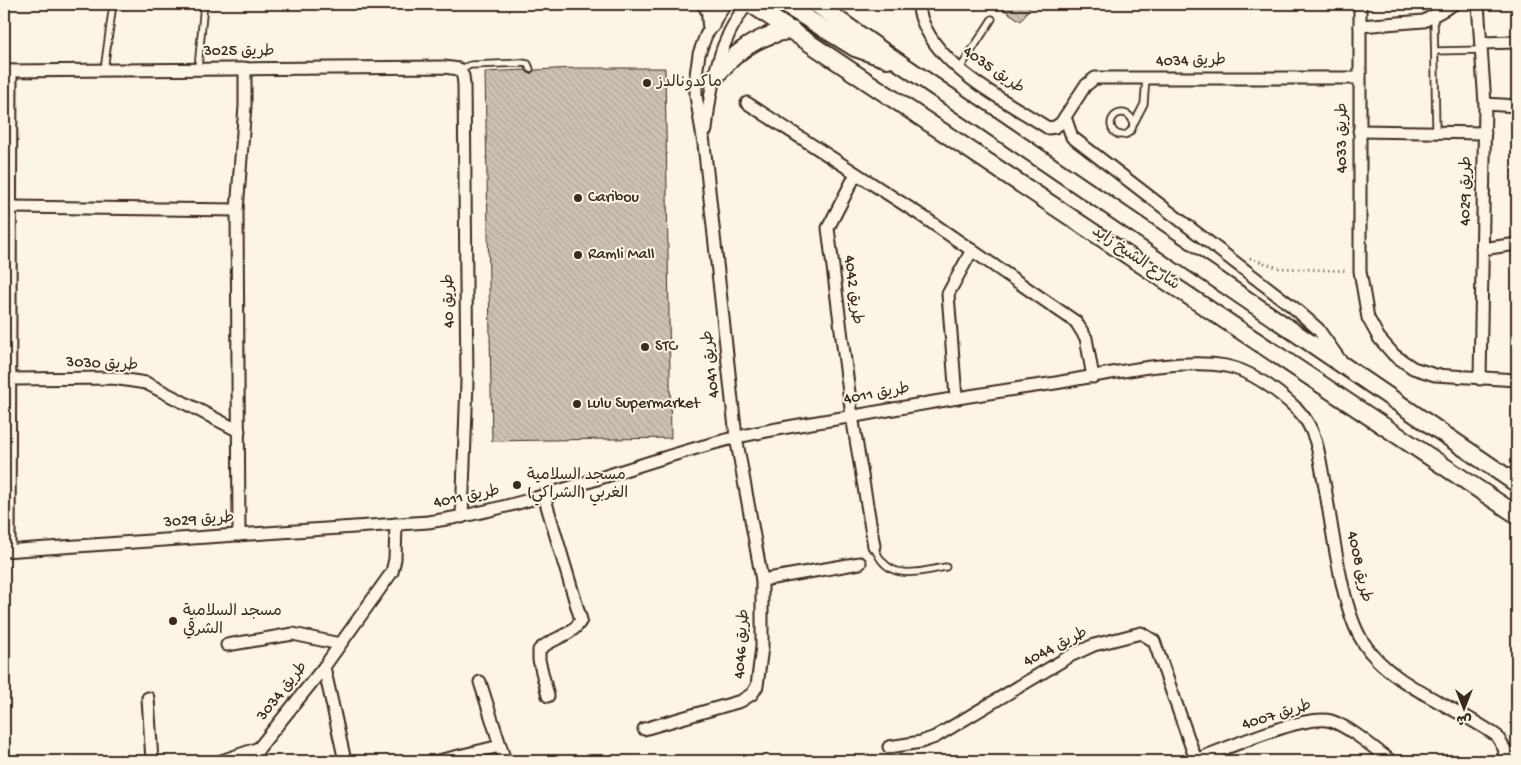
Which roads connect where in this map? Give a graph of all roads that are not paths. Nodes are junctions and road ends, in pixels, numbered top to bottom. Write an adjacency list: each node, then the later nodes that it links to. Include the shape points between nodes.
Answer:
1 (113, 4): 26 (lane)
2 (204, 4): 24 (lane)
3 (706, 4): 16 (main road)
4 (725, 4): 16 (street, طريق 4041)
5 (747, 4): 33 (street, طريق 4041, via 727,37)
6 (751, 4): 18 (main road, شارع الشيخ زايد)
7 (784, 4): 23 (main road, via 859,50)
8 (816, 4): 19 (main road, شارع الشيخ زايد)
9 (832, 4): 19 (main road)
10 (918, 4): 29 (street, طريق 4035, via 924,29)
11 (1360, 4): 17 (street, طريق 4033)
12 (1454, 4): 14 (street)
13 (1478, 4): 21 (street, طريق 4029)
14 (1434, 16): 17 (street, via 1414,24); 22 (lane)
15 (992, 19): 29 (lane)
16 (711, 25): 43 (street, طريق 4041, via 699,54 696,75)
17 (1360, 26): 32 (street, طريق 4033)
18 (792, 30): 33 (main road, via 762,37 750,44); 64 (main road, شارع الشيخ زايد)
19 (855, 31): 23 (main road, شارع الشيخ زايد)
20 (1517, 42): 21 (street)
21 (1481, 47): 22 (lane); 35 (street, طريق 4029)
22 (1435, 51): 41 (lane)
23 (894, 59): 52 (main road, شارع الشيخ زايد)
24 (198, 68): 25 (street, طريق 3025); 26 (street, طريق 3025)
25 (245, 68): 27 (street, طريق 3025, via 444,67); 47 (street)
26 (104, 70): 30 (street, طريق 3025)
27 (459, 70): 28 (lane, via 472,65 525,63); 65 (street, طريق 40, via 464,84 467,382)
28 (530, 70)
29 (959, 70): 39 (street, طريق 4035)
30 (8, 71): 44 (street)
31 (1146, 78): 32 (street, طريق 4034); 37 (street, طريق 4034, via 1095,78 1085,86); 38 (lane, via 1144,104)
32 (1359, 78): 40 (street, طريق 4033)
33 (713, 80): 43 (street, طريق 4041)
34 (748, 103): 45 (street)
35 (1484, 104): 36 (street); 42 (street, طريق 4029)
36 (1517, 106)
37 (1065, 117): 39 (street, طريق 4034, via 1059,126); 52 (street, via 1072,137 1223,251 1318,329)
38 (1132, 127)
39 (1048, 128)
40 (1359, 131): 41 (street); 55 (street, طريق 4033, via 1360,271 1368,318 1394,355 1413,368 1434,375)
41 (1436, 132): 42 (street)
42 (1484, 133): 49 (street, طريق 4029)
43 (704, 144): 60 (street, طريق 4041)
44 (8, 161): 46 (street)
45 (856, 174): 50 (street); 58 (street, طريق 4042, via 828,228)
46 (12, 207): 47 (street); 54 (street)
47 (237, 210): 59 (street)
48 (1517, 244): 49 (street)
49 (1482, 249): 55 (street, طريق 4029)
50 (972, 250): 53 (street, via 1076,322 1086,338); 57 (street, via 948,294)
51 (1223, 366): 53 (street, طريق 4011, via 1182,364); 83 (street, طريق 4008, via 1249,375 1276,392 1310,426 1318,450 1343,587 1363,643 1381,663 1406,682 1492,732 1500,739)
52 (1346, 367): 62 (main road, شارع الشيخ زايد)
53 (1094, 377): 57 (street, طريق 4011)
54 (11, 379): 59 (street, طريق 3030, via 113,378 146,383); 61 (street)
55 (1480, 379): 56 (street)
56 (1517, 380)
57 (956, 398): 58 (street, طريق 4011)
58 (852, 416): 60 (street, طريق 4011); 68 (street, طريق 4042)
59 (239, 431): 67 (street)
60 (736, 438): 63 (street, طريق 4011); 72 (street, طريق 4041)
61 (7, 439): 69 (street)
62 (1517, 484)
63 (544, 496): 65 (street, طريق 4011); 77 (street, via 581,620 569,634 540,650 539,660)
64 (1517, 515)
65 (462, 517): 66 (street, طريق 4011)
66 (396, 524): 67 (street, طريق 3029); 73 (street, طريق 3034, via 392,572)
67 (239, 535): 69 (street, طريق 3029)
68 (874, 546): 71 (lane, via 882,562 896,572)
69 (6, 551)
70 (860, 563): 72 (street)
71 (946, 567)
72 (762, 580): 79 (street, طريق 4046, via 762,647 757,686 752,694 741,701)
73 (340, 644): 74 (street, طريق 3034, via 293,634); 75 (street, طريق 3034)
74 (227, 645)
75 (324, 667): 82 (street, طريق 3034); 88 (street)
76 (480, 682): 80 (street)
77 (548, 696)
78 (148, 698): 85 (street)
79 (644, 730)
80 (500, 746): 89 (street); 90 (street)
81 (889, 747): 91 (street, طريق 4044, via 934,737 1070,656 1094,645 1141,633 1154,641)
82 (259, 748): 86 (street); 87 (street, طريق 3034)
83 (1505, 755): 84 (lane)
84 (1517, 757)
85 (152, 761)
86 (221, 761)
87 (252, 761)
88 (345, 761)
89 (438, 761)
90 (505, 761)
91 (1194, 761): 92 (street, طريق 4007, via 1300,723 1321,719 1339,724)
92 (1392, 761)

